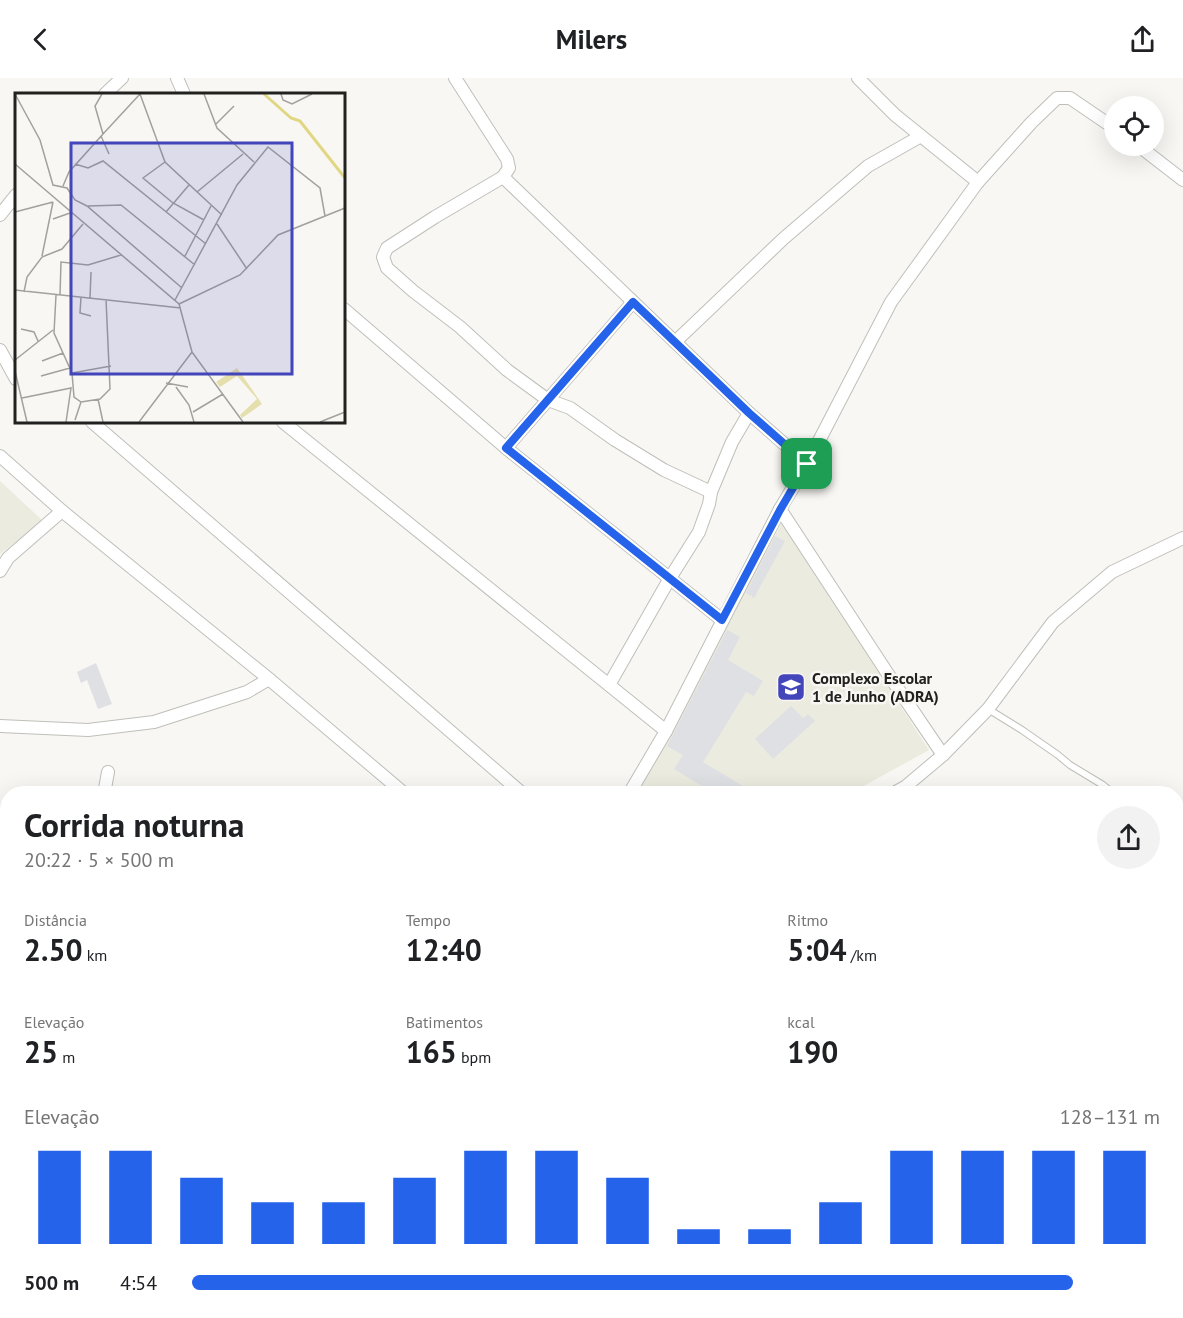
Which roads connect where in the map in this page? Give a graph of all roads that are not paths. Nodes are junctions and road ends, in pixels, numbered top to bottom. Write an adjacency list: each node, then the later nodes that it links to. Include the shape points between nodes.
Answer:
1 (122, 78): 5 (street)
2 (177, 78): 6 (street)
3 (455, 78): 10 (street, via 507,159 509,168)
4 (858, 78): 8 (street)
5 (106, 93)
6 (184, 93)
7 (1104, 121): 12 (street, via 1070,98 1057,98)
8 (921, 136): 12 (street); 17 (street, via 868,166 783,239)
9 (1151, 156): 11 (street)
10 (503, 177): 15 (street); 20 (street, via 387,248 383,257 387,268 413,291)
11 (1183, 180)
12 (978, 182): 26 (street, via 891,302)
13 (15, 196): 14 (street)
14 (0, 215)
15 (633, 302): 17 (street); 20 (street)
16 (345, 310): 24 (street)
17 (675, 342): 21 (street)
18 (0, 350): 19 (street)
19 (15, 377)
20 (548, 400): 24 (street); 27 (street, via 570,408 664,470)
21 (749, 413): 26 (street); 27 (street)
22 (93, 423): 43 (street)
23 (284, 423): 35 (street)
24 (506, 448): 32 (street)
25 (0, 456): 29 (street)
26 (807, 464): 28 (street)
27 (711, 492): 32 (street, via 699,532)
28 (780, 510): 33 (street); 39 (street)
29 (62, 511): 31 (street, via 8,558); 34 (street)
30 (1183, 538): 36 (street, via 1112,572 1053,622)
31 (0, 571)
32 (670, 578): 33 (street); 35 (street)
33 (722, 620): 38 (street)
34 (269, 679): 37 (street, via 247,692 154,722 88,730); 42 (street)
35 (609, 685): 38 (street)
36 (988, 709): 39 (street); 46 (lane)
37 (0, 726)
38 (666, 731): 44 (street)
39 (943, 755): 45 (street)
40 (108, 772): 41 (street)
41 (105, 786)
42 (396, 786)
43 (514, 786)
44 (634, 786)
45 (906, 786)
46 (1104, 786)

